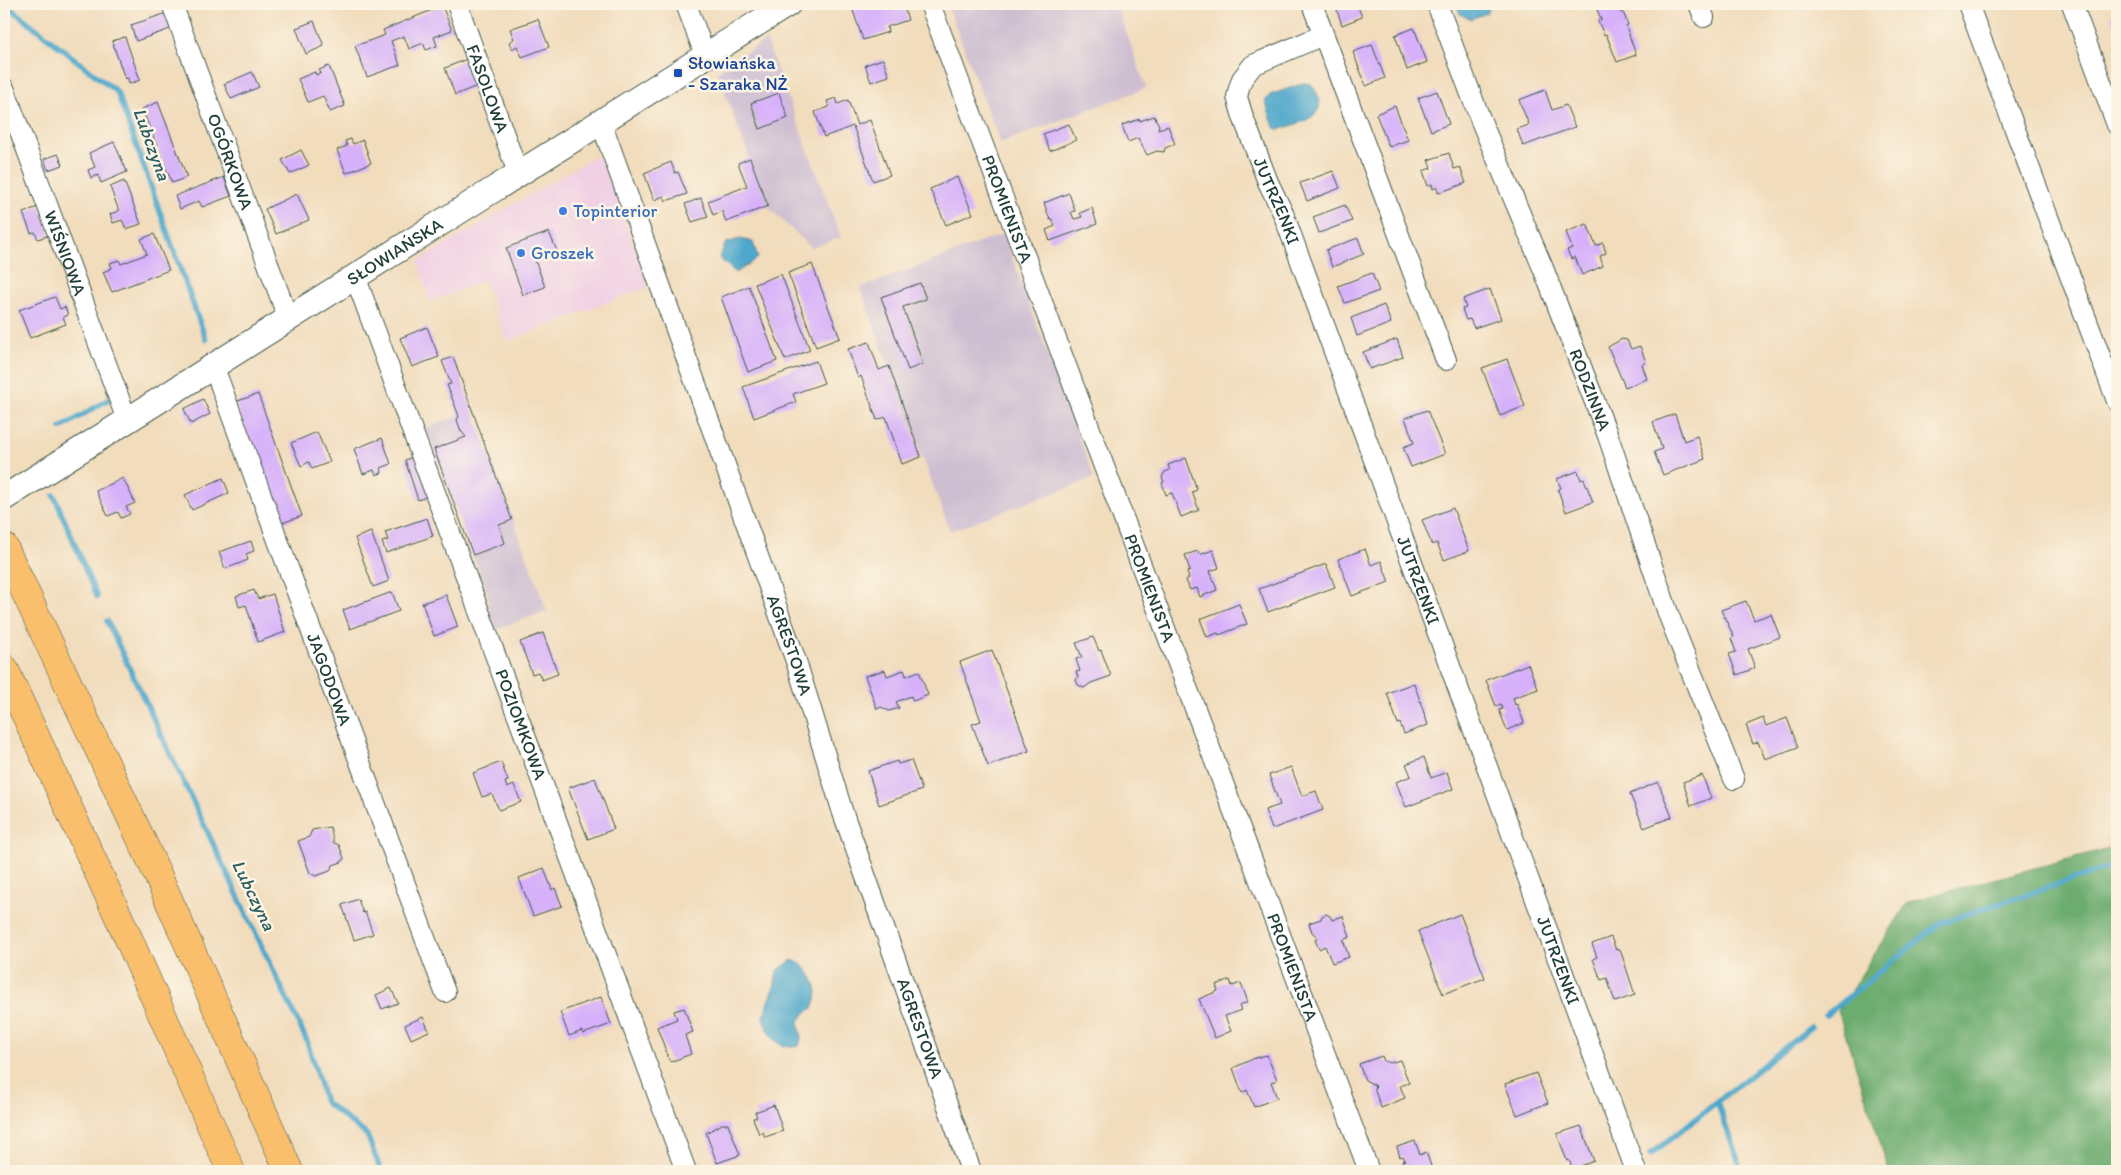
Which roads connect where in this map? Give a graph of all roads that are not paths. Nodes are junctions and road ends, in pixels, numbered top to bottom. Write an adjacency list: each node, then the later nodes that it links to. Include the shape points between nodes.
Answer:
1 (172, 4): 17 (street, OGÓRKOWA)
2 (457, 4): 15 (street, FASOLOWA)
3 (686, 4): 11 (street)
4 (788, 4): 11 (street, SŁOWIAŃSKA)
5 (930, 4): 31 (street, PROMIENISTA)
6 (1312, 4): 10 (street)
7 (1437, 4): 25 (street, RODZINNA, via 1608,436 1669,616)
8 (1968, 4): 20 (street)
9 (2072, 4): 14 (street)
10 (1323, 35): 18 (street); 32 (street, JUTRZENKI, via 1252,65 1242,79 1237,97 1268,182 1283,213)
11 (705, 55): 13 (street, SŁOWIAŃSKA)
12 (4, 88): 21 (street, WIŚNIOWA)
13 (600, 122): 15 (street, SŁOWIAŃSKA); 30 (street, AGRESTOWA, via 796,660 847,823)
14 (2117, 125)
15 (518, 173): 16 (street, SŁOWIAŃSKA)
16 (355, 276): 17 (street, SŁOWIAŃSKA); 29 (street, POZIOMKOWA)
17 (288, 318): 19 (street, SŁOWIAŃSKA)
18 (1446, 360)
19 (213, 365): 21 (street, SŁOWIAŃSKA); 26 (street, JAGODOWA)
20 (2117, 402)
21 (127, 420): 22 (street, SŁOWIAŃSKA)
22 (4, 498)
23 (4, 547): 28 (highway, via 155,869)
24 (4, 668): 27 (highway)
25 (1734, 779)
26 (445, 992)
27 (232, 1171)
28 (289, 1171)
29 (686, 1171)
30 (971, 1171)
31 (1369, 1171)
32 (1636, 1171)

